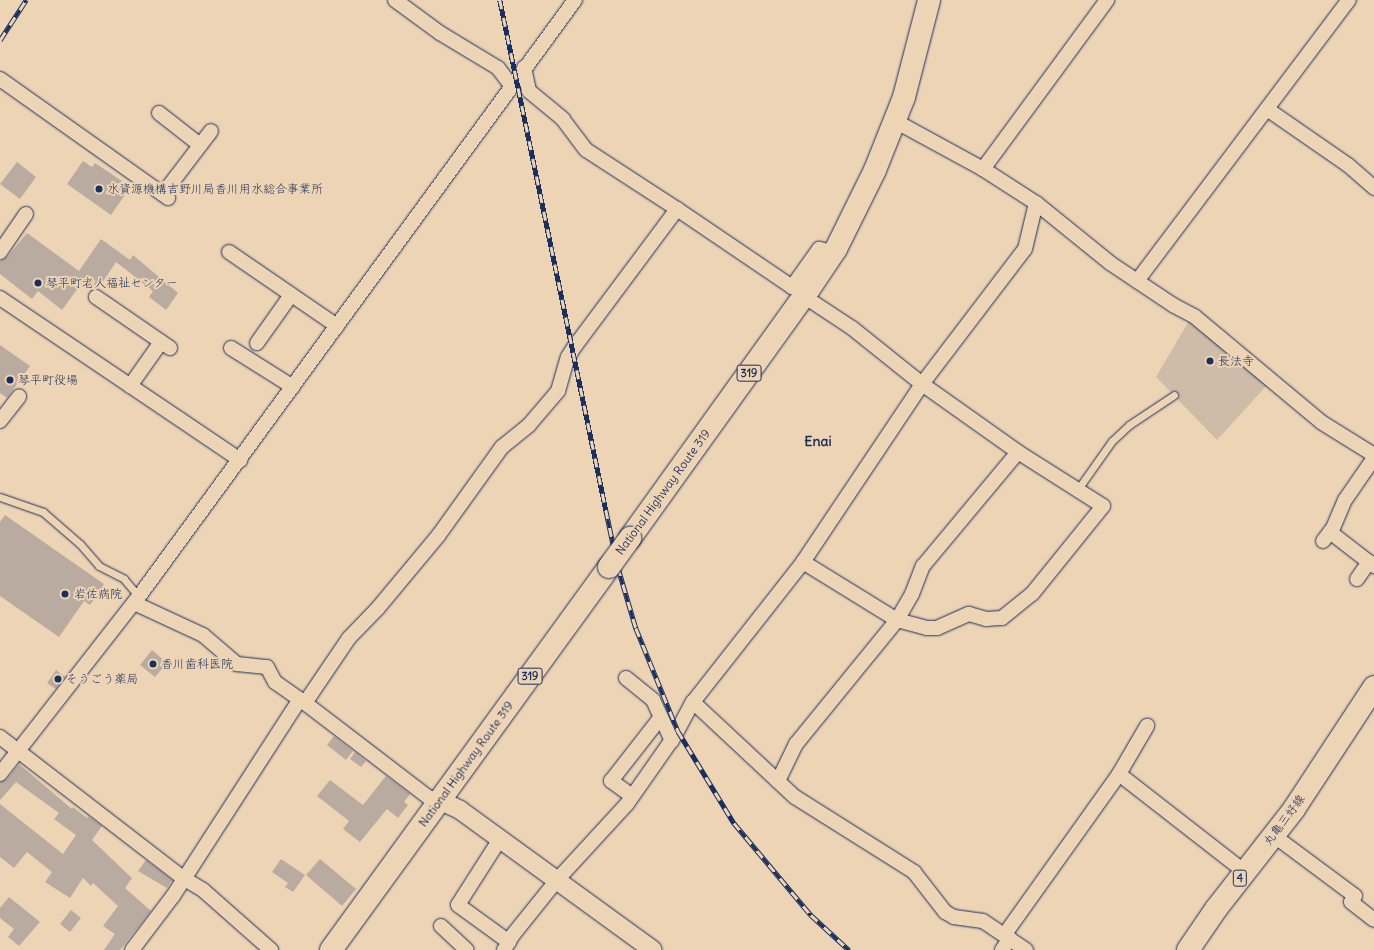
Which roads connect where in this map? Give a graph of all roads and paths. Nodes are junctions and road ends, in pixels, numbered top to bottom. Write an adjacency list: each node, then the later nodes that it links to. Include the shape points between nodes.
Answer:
1 (395, 0): 8 (street, via 440,33 498,68)
2 (575, 0): 6 (street)
3 (929, 0): 11 (main road, National Highway Route 319 / 319, via 916,58)
4 (1107, 0): 14 (street)
5 (1348, 0): 9 (street)
6 (524, 68): 8 (street); 17 (street, via 529,91 563,119 586,150)
7 (0, 79): 13 (street, via 165,196)
8 (511, 85): 27 (street)
9 (1267, 109): 15 (street, via 1348,165); 22 (street)
10 (159, 113): 13 (street)
11 (895, 121): 14 (street); 21 (main road, National Highway Route 319 / 319, via 859,204)
12 (211, 131): 13 (street)
13 (200, 145)
14 (983, 169): 16 (street)
15 (1374, 188)
16 (1036, 204): 22 (street, via 1110,263); 30 (street, via 1025,249)
17 (677, 209): 21 (street, via 792,287 819,249); 49 (street, via 575,346 568,357 558,391 529,425 502,447 438,536 378,608 349,638)
18 (26, 214): 19 (street)
19 (0, 252)
20 (229, 252): 23 (street)
21 (834, 252): 60 (main road, National Highway Route 319 / 319, bridge)
22 (1137, 281): 37 (street, via 1194,316 1321,422)
23 (291, 295): 27 (street); 28 (street)
24 (96, 297): 31 (street, via 165,345)
25 (0, 298): 31 (street)
26 (811, 301): 30 (street, via 852,328)
27 (337, 326): 32 (street)
28 (257, 343)
29 (231, 348): 32 (street)
30 (922, 384): 36 (street); 42 (street)
31 (130, 386): 39 (street)
32 (293, 387): 39 (street)
33 (1174, 395): 40 (lane, via 1129,424 1112,441)
34 (19, 397): 35 (street)
35 (0, 421)
36 (1018, 452): 40 (street); 46 (street, via 923,566 912,594)
37 (1374, 455)
38 (1374, 458): 43 (street, via 1344,491 1326,537)
39 (240, 460): 45 (street)
40 (1078, 489): 46 (street, via 1104,506 1032,594 1002,618 986,619 969,614 932,628)
41 (0, 497): 45 (lane, via 43,512 80,544 99,566 124,579)
42 (804, 562): 46 (street); 50 (street)
43 (1372, 564): 44 (street)
44 (1357, 579)
45 (136, 600): 49 (street, via 203,635 237,664 267,668 275,682); 55 (street)
46 (897, 620): 58 (street, via 796,744)
47 (626, 678): 51 (street, via 652,700)
48 (1372, 694): 61 (main road, 丸亀三好線 / 4)
49 (303, 701): 60 (street, via 428,797); 64 (street)
50 (693, 702): 54 (street); 58 (street)
51 (661, 717): 54 (street); 59 (street, via 611,781)
52 (1147, 726): 57 (street)
53 (0, 738): 55 (street)
54 (672, 741): 59 (street)
55 (17, 752): 56 (street); 64 (street)
56 (0, 774)
57 (1118, 774): 63 (street); 68 (street)
58 (778, 781): 68 (street, via 795,797 914,872 945,912 954,917 983,921)
59 (632, 796): 65 (street)
60 (439, 800): 62 (street, via 460,810); 72 (main road, National Highway Route 319 / 319)
61 (1274, 835): 63 (main road, 丸亀三好線 / 4); 66 (street, via 1355,896 1351,902)
62 (500, 839): 65 (street); 69 (street, via 458,905)
63 (1245, 872): 77 (main road, 丸亀三好線 / 4)
64 (183, 878): 70 (street, via 173,896); 71 (street, via 204,890)
65 (557, 880): 69 (street); 74 (street)
66 (1374, 920)
67 (441, 926): 73 (street)
68 (1007, 936): 75 (street); 76 (street)
69 (506, 946)
70 (132, 950)
71 (271, 950)
72 (331, 950)
73 (468, 950)
74 (653, 950)
75 (1002, 950)
76 (1026, 950)
77 (1188, 950)

